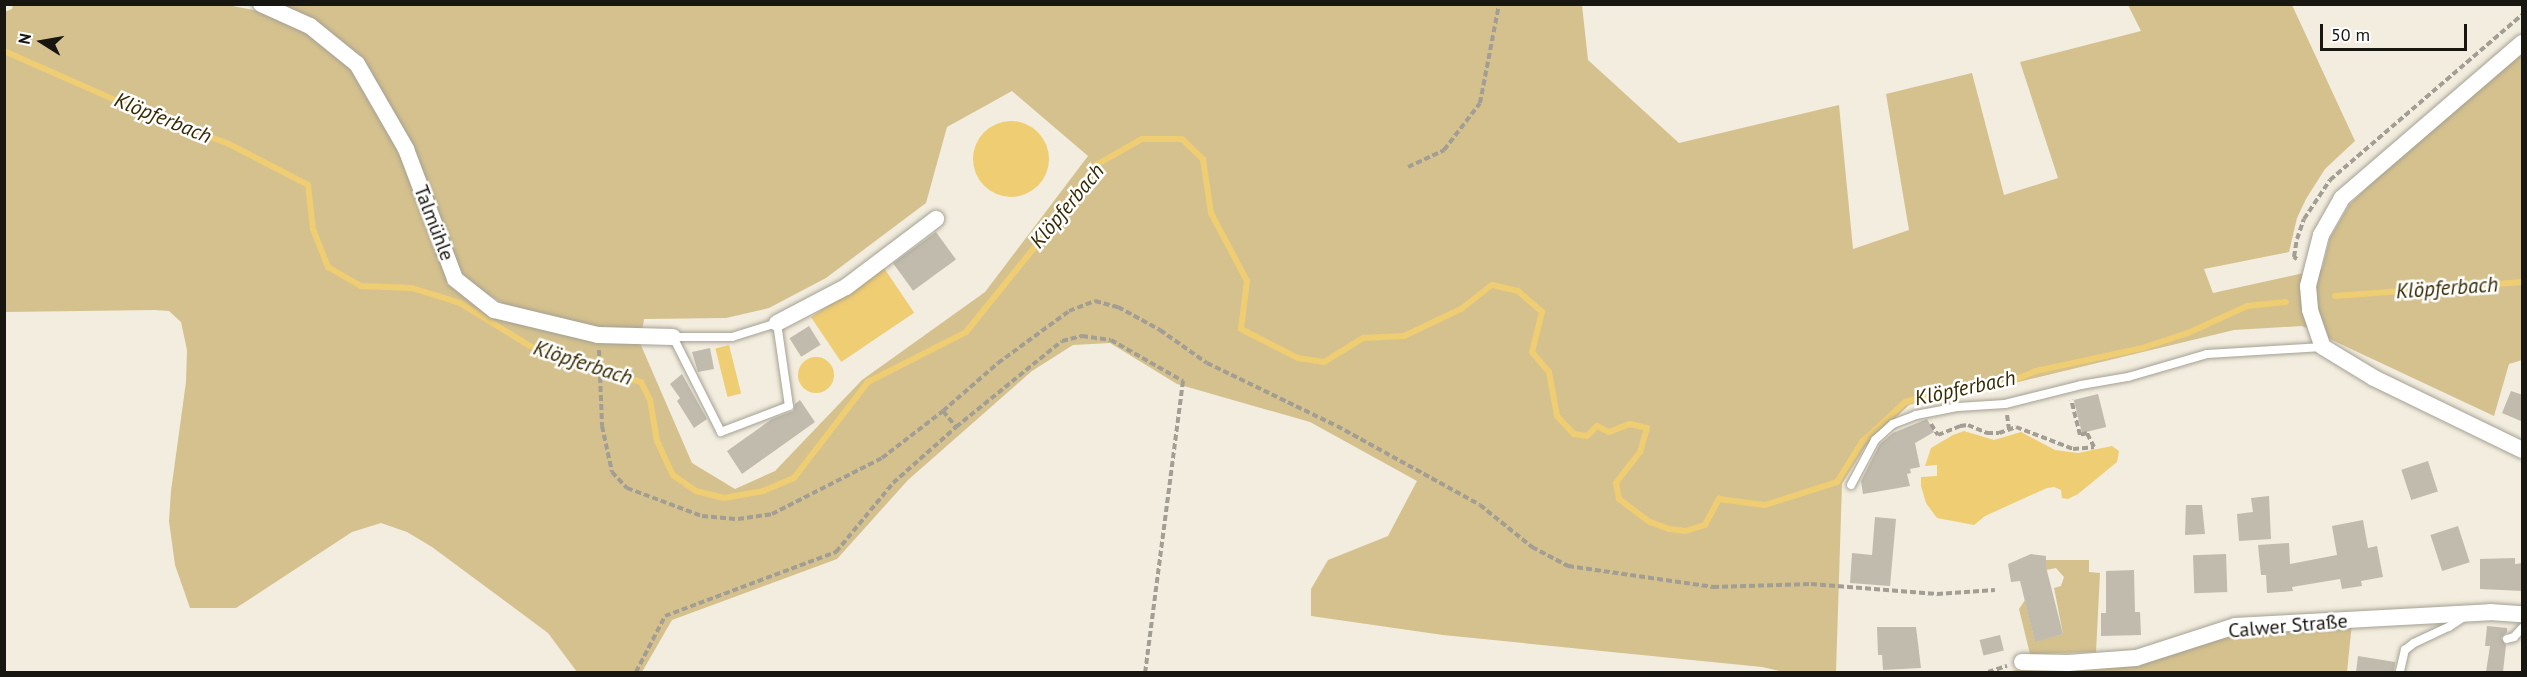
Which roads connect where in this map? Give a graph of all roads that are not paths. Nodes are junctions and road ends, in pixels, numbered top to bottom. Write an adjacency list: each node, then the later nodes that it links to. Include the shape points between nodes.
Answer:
1 (261, 4): 5 (street, Talmühle, via 310,26 357,64 406,149 455,279 494,310 598,334)
2 (2523, 43): 6 (street, via 2342,198 2321,236 2308,286 2310,310)
3 (936, 219): 4 (street, via 846,287)
4 (777, 323): 5 (lane, via 732,337); 5 (lane, via 789,405 721,432)
5 (673, 337)
6 (2324, 347): 7 (street, via 2374,378); 8 (lane, via 2207,354 2128,378 2006,404 1925,413 1893,424 1875,440)
7 (2523, 450)
8 (1851, 485)
9 (2469, 613): 10 (street, Calwer Straße); 13 (street, Calwer Straße, via 2235,626 2136,658); 14 (lane, via 2405,650)
10 (2523, 614)
11 (2523, 628): 12 (lane)
12 (2507, 639)
13 (2022, 662)
14 (2400, 671)

